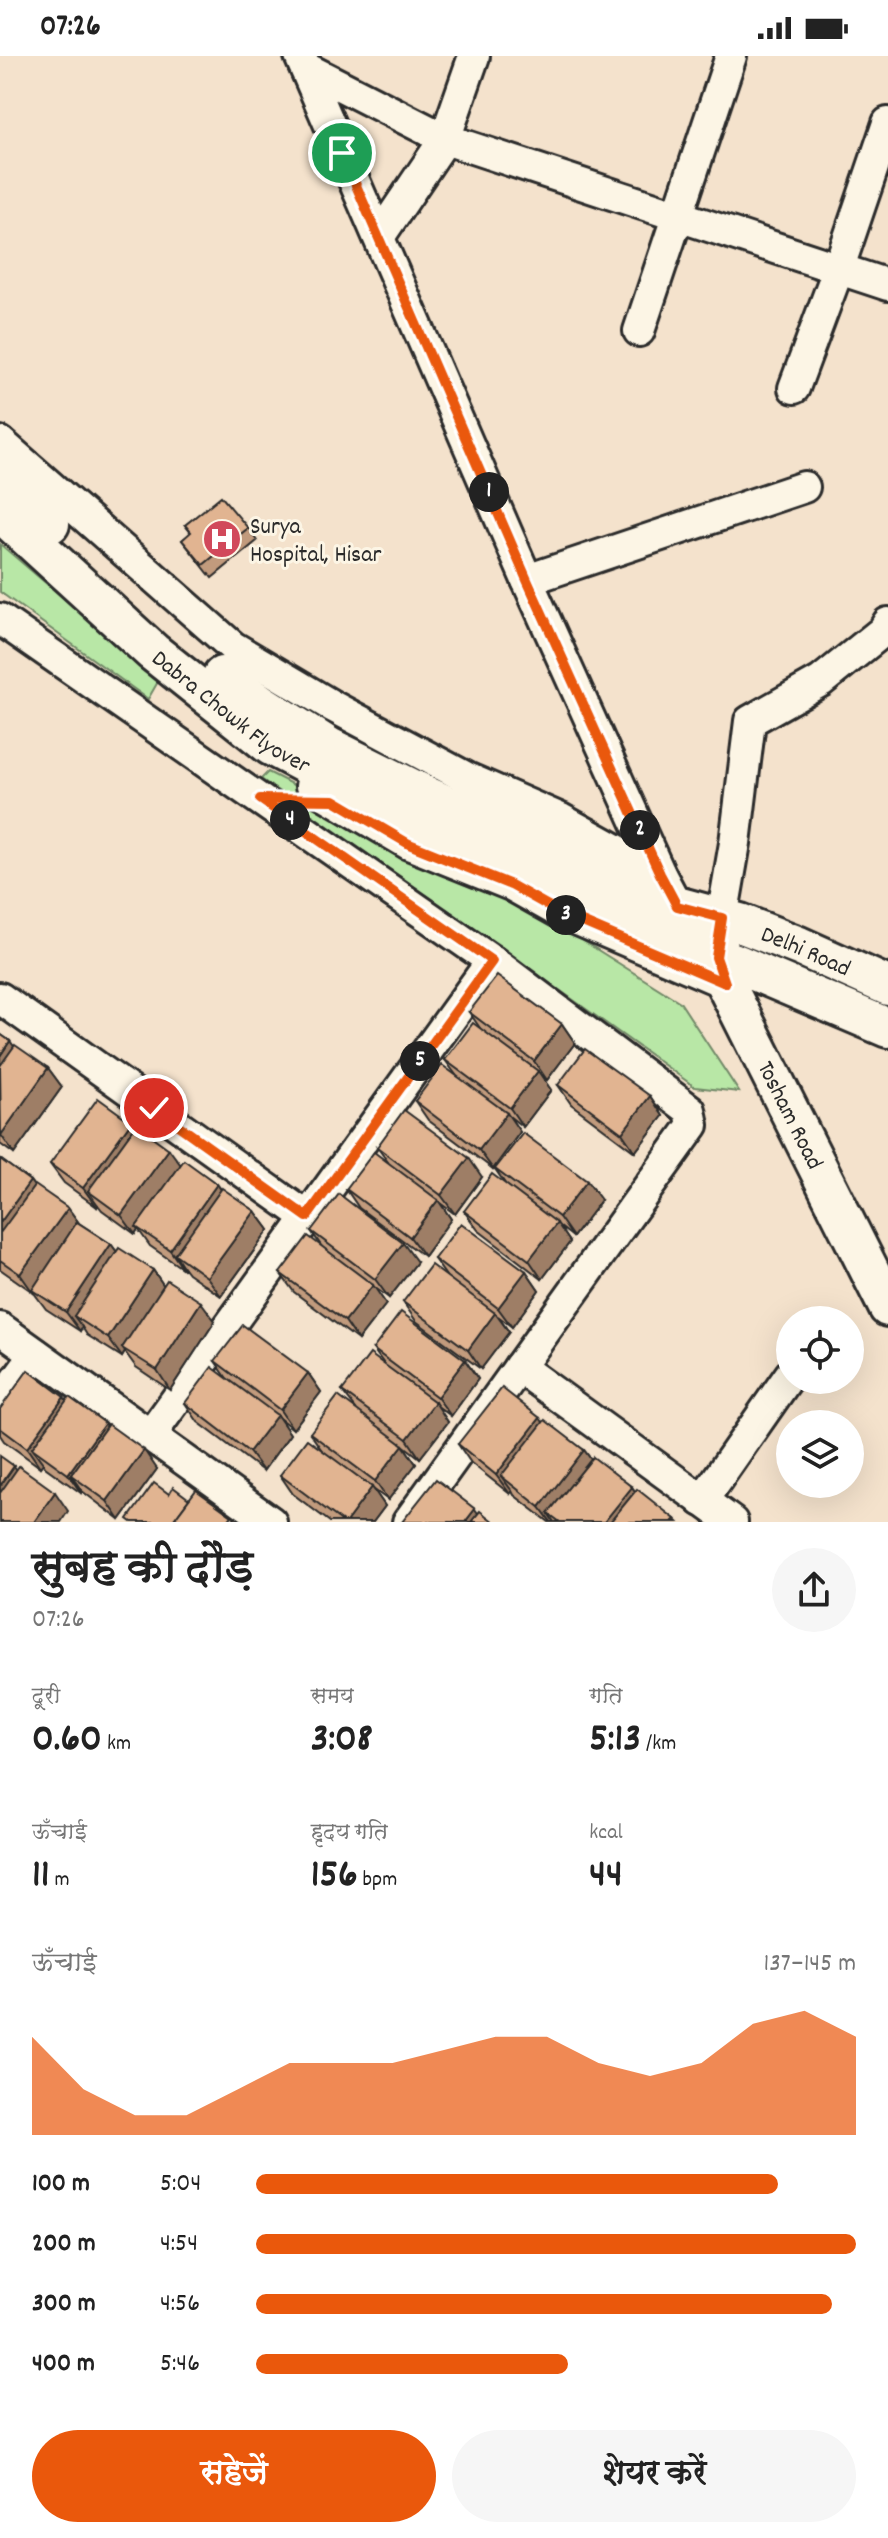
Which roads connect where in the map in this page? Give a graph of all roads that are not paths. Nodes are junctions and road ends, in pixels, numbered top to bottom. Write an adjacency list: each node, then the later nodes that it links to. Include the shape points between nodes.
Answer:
1 (334, 56): 4 (street)
2 (474, 56): 6 (street)
3 (731, 56): 7 (street)
4 (303, 62): 6 (street); 8 (street)
5 (888, 123): 9 (street)
6 (445, 139): 7 (street); 8 (street)
7 (677, 217): 9 (street); 11 (street)
8 (379, 237): 18 (street)
9 (838, 270): 10 (street); 12 (street)
10 (888, 285)
11 (639, 331)
12 (794, 388)
13 (0, 442): 24 (street, via 233,647 467,778 561,819)
14 (0, 478): 23 (main road, Dabra Chowk Flyover, via 167,632 260,703 329,747 431,798)
15 (804, 487): 18 (street)
16 (0, 512): 23 (main road, Dabra Chowk Flyover, via 153,652 271,746 417,823)
17 (0, 527): 22 (street, via 185,701)
18 (527, 580): 24 (street)
19 (0, 619): 21 (street)
20 (886, 629): 25 (street, via 821,681 750,721)
21 (260, 799): 22 (street); 26 (street)
22 (334, 800): 27 (street, via 409,844 511,885 559,912)
23 (556, 871): 24 (main road, Dabra Chowk Flyover); 27 (main road, Dabra Chowk Flyover, via 594,907)
24 (668, 890): 25 (main road, Delhi Road)
25 (722, 918): 27 (main road); 28 (main road, Delhi Road)
26 (492, 961): 31 (street); 35 (street, via 690,1110 693,1119)
27 (720, 970): 30 (main road, Delhi Road); 32 (main road, Tosham Road)
28 (888, 986)
29 (0, 998): 31 (street)
30 (888, 1028)
31 (307, 1217): 38 (street)
32 (888, 1307)
33 (0, 1328): 34 (street)
34 (36, 1354): 37 (street); 38 (street)
35 (519, 1367): 39 (street); 41 (street)
36 (777, 1394): 39 (street)
37 (0, 1403)
38 (150, 1436): 40 (street)
39 (702, 1501): 42 (street)
40 (271, 1522)
41 (408, 1522)
42 (732, 1522)

